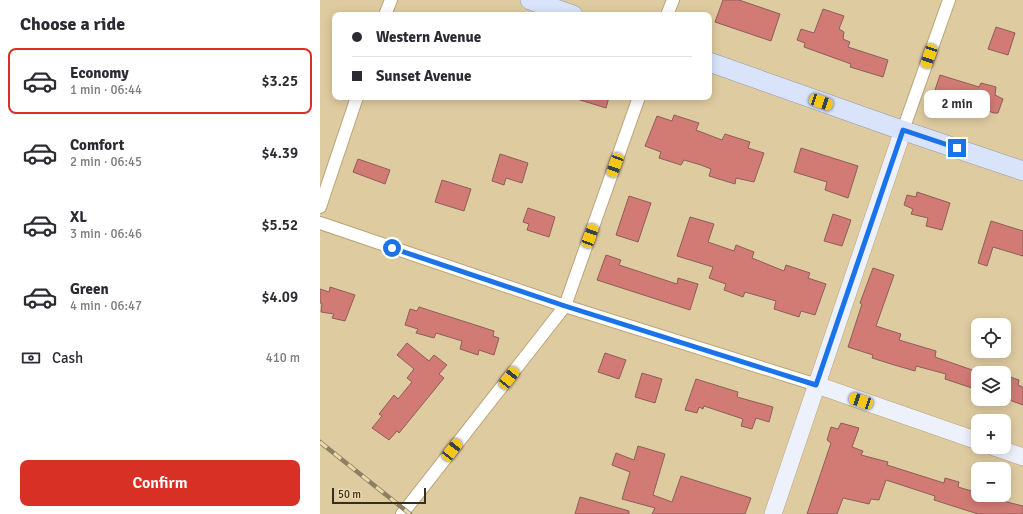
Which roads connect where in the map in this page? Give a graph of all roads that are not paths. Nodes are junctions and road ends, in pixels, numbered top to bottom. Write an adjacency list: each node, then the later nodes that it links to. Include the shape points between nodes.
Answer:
1 (391, 0): 5 (street)
2 (530, 0): 6 (main road)
3 (673, 0): 7 (street)
4 (949, 0): 11 (street)
5 (386, 12)
6 (564, 12)
7 (669, 12)
8 (712, 63): 11 (main road)
9 (356, 100): 13 (street)
10 (638, 100): 15 (street)
11 (903, 130): 12 (main road); 16 (street)
12 (1023, 171)
13 (320, 207)
14 (320, 223): 15 (street)
15 (565, 306): 16 (street); 20 (street)
16 (816, 385): 17 (street); 21 (street)
17 (971, 439)
18 (1011, 453): 19 (street)
19 (1023, 457)
20 (402, 514)
21 (773, 514)

